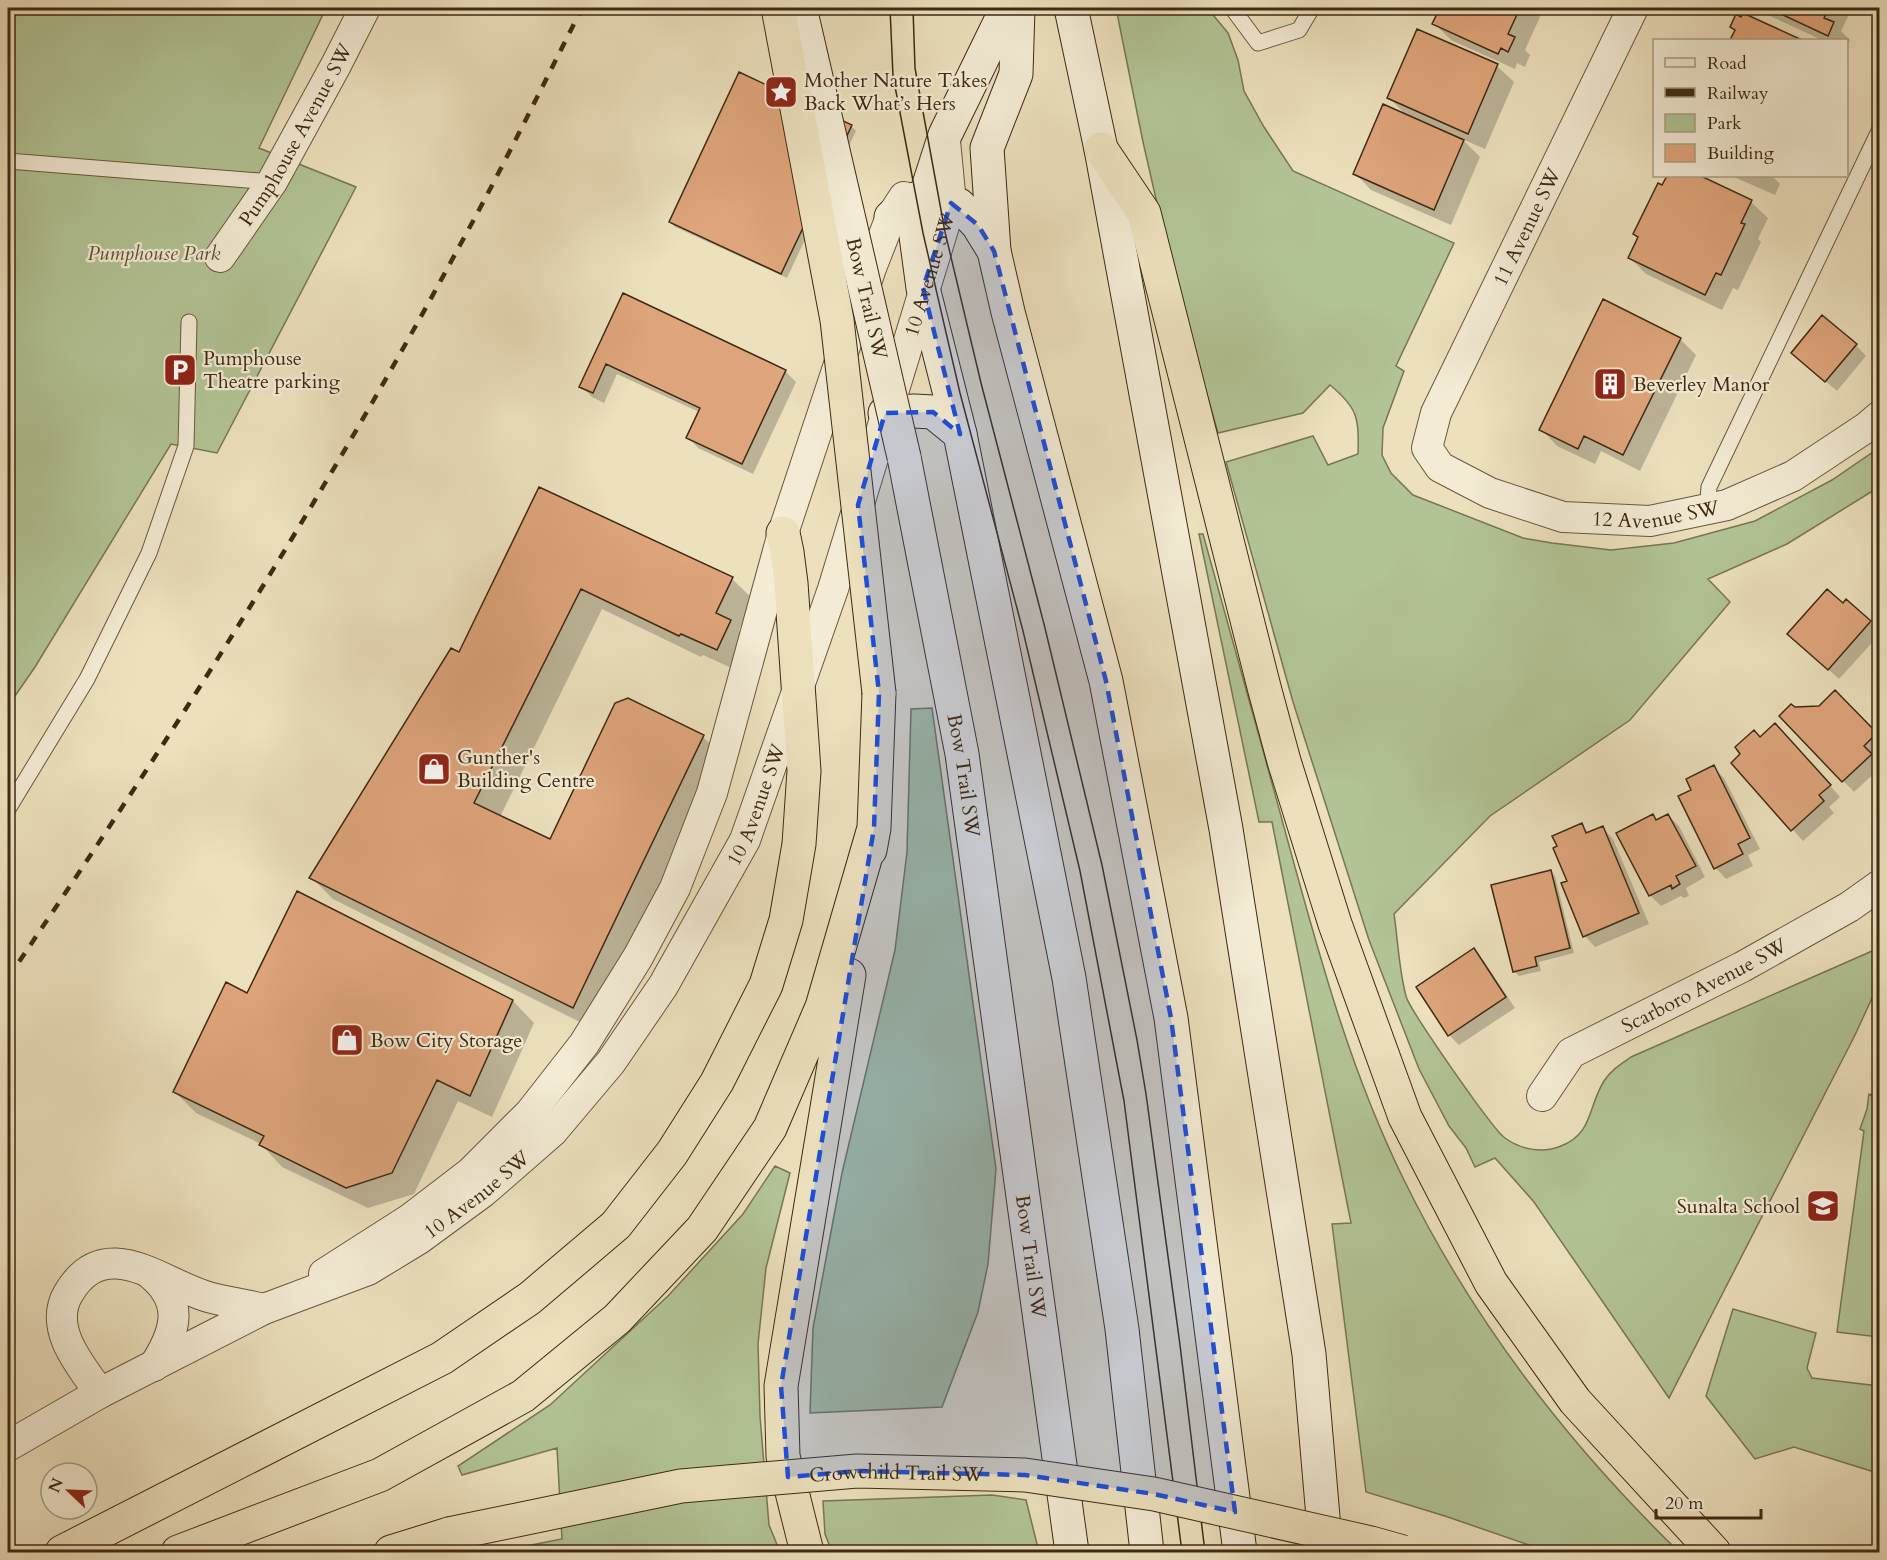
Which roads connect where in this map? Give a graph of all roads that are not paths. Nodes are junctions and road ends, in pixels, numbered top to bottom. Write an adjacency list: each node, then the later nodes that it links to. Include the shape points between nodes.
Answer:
1 (364, 8): 14 (street, Pumphouse Avenue SW)
2 (778, 8): 29 (highway, bridge, via 837,320 879,693)
3 (800, 8): 41 (main road, Bow Trail SW, bridge, via 904,457 962,754)
4 (1007, 8): 11 (main road, 10 Avenue SW)
5 (1018, 8): 17 (main road, via 1016,74 987,148)
6 (1071, 8): 12 (main road)
7 (1232, 8): 8 (lane, via 1258,43 1299,30)
8 (1312, 8)
9 (1633, 8): 24 (street, 11 Avenue SW, via 1436,413)
10 (1880, 129): 25 (lane, via 1709,487)
11 (945, 135): 15 (main road); 16 (street, 10 Avenue SW)
12 (1101, 149): 44 (main road, via 1230,852 1309,1354); 46 (highway, via 1144,213 1284,761 1335,924 1405,1117 1497,1292 1575,1401)
13 (8, 161): 14 (lane)
14 (272, 182): 18 (street, Pumphouse Avenue SW)
15 (938, 200): 16 (main road, via 911,200); 17 (main road, via 959,205 978,225); 19 (main road, via 916,236)
16 (891, 217): 26 (street, 10 Avenue SW)
17 (994, 251): 43 (main road, via 1106,681 1172,1018)
18 (220, 257)
19 (923, 288): 21 (street, 10 Avenue SW); 23 (main road)
20 (189, 322): 28 (lane, via 186,446 148,553 87,679)
21 (885, 413): 23 (main road, via 933,412); 27 (street, 10 Avenue SW)
22 (1880, 416): 25 (street, 12 Avenue SW, via 1793,476)
23 (960, 434): 42 (main road, via 1069,978 1122,1329)
24 (1427, 448): 25 (street, 12 Avenue SW, via 1440,467 1490,493 1563,517 1650,521)
25 (1707, 511)
26 (783, 533): 27 (highway, via 791,583); 33 (street, 10 Avenue SW, via 708,804 675,888 584,1044 530,1113 470,1173 410,1219)
27 (798, 691): 33 (street, 10 Avenue SW, via 745,840 663,986 610,1062 552,1132 483,1192 418,1239 368,1270); 37 (highway, via 804,771 800,844 786,920 766,985 717,1082 672,1153 616,1225 530,1298 442,1358)
28 (8, 809)
29 (874, 828): 38 (highway, via 822,1007 770,1128 702,1229 617,1319 523,1396 380,1475); 40 (highway, via 781,1386 783,1456)
30 (1880, 885): 31 (street, Scarboro Avenue SW, via 1849,907 1742,967 1571,1053)
31 (1542, 1096)
32 (144, 1269): 33 (street, via 205,1296); 34 (street, via 168,1294 173,1311 168,1344); 35 (street, via 126,1263 107,1264 89,1271 64,1300 65,1339)
33 (277, 1303): 34 (street, 10 Avenue SW)
34 (154, 1366): 35 (street, 10 Avenue SW)
35 (100, 1393): 36 (street, 10 Avenue SW)
36 (8, 1446)
37 (62, 1552)
38 (178, 1552)
39 (391, 1552): 45 (highway, Crowchild Trail SW, bridge, via 449,1534 681,1486 857,1471 1025,1475 1142,1492)
40 (807, 1552)
41 (1072, 1552)
42 (1146, 1552)
43 (1240, 1552)
44 (1326, 1552)
45 (1402, 1552)
46 (1714, 1552)

